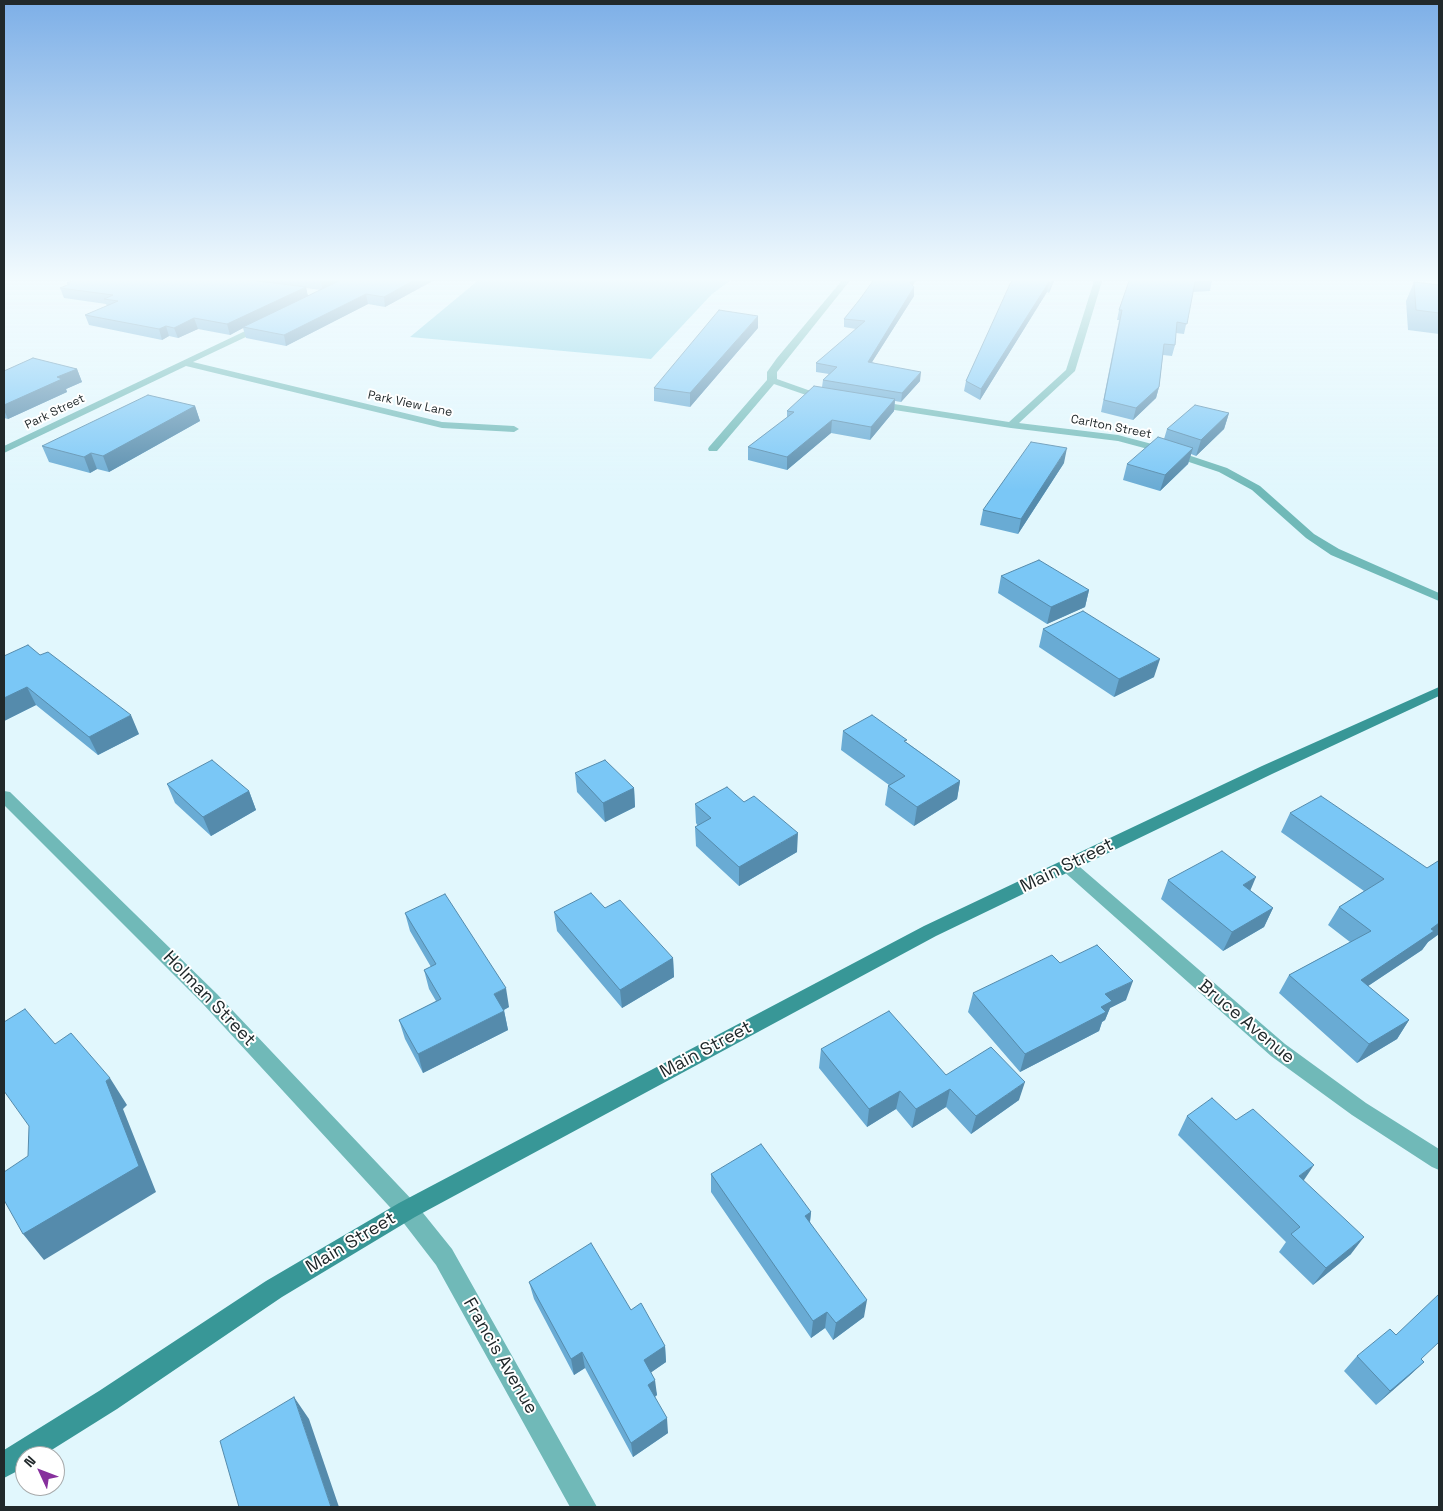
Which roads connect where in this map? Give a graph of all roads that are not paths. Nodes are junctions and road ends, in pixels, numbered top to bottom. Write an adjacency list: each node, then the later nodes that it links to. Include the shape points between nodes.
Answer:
1 (215, 349): 4 (street, Park Street)
2 (790, 349): 5 (street, via 772,372)
3 (1077, 349): 8 (street, via 1070,371)
4 (185, 363): 9 (street, Park View Lane, via 442,426); 11 (street, Park Street)
5 (772, 380): 6 (street, via 806,392); 10 (street)
6 (842, 398)
7 (860, 401): 8 (street, Carlton Street)
8 (1012, 425): 12 (street, Carlton Street, via 1118,438 1223,470 1256,488 1310,536 1335,552)
9 (514, 429)
10 (713, 449)
11 (4, 450)
12 (1439, 597)
13 (1439, 691): 15 (main road, Main Street)
14 (4, 796): 17 (street, Holman Street, via 210,999)
15 (1067, 865): 16 (street, Bruce Avenue, via 1278,1050 1359,1109); 17 (main road, Main Street, via 930,931)
16 (1439, 1160)
17 (407, 1210): 18 (main road, Main Street, via 274,1288 108,1400); 19 (street, Francis Avenue, via 444,1257)
18 (4, 1464)
19 (584, 1507)

